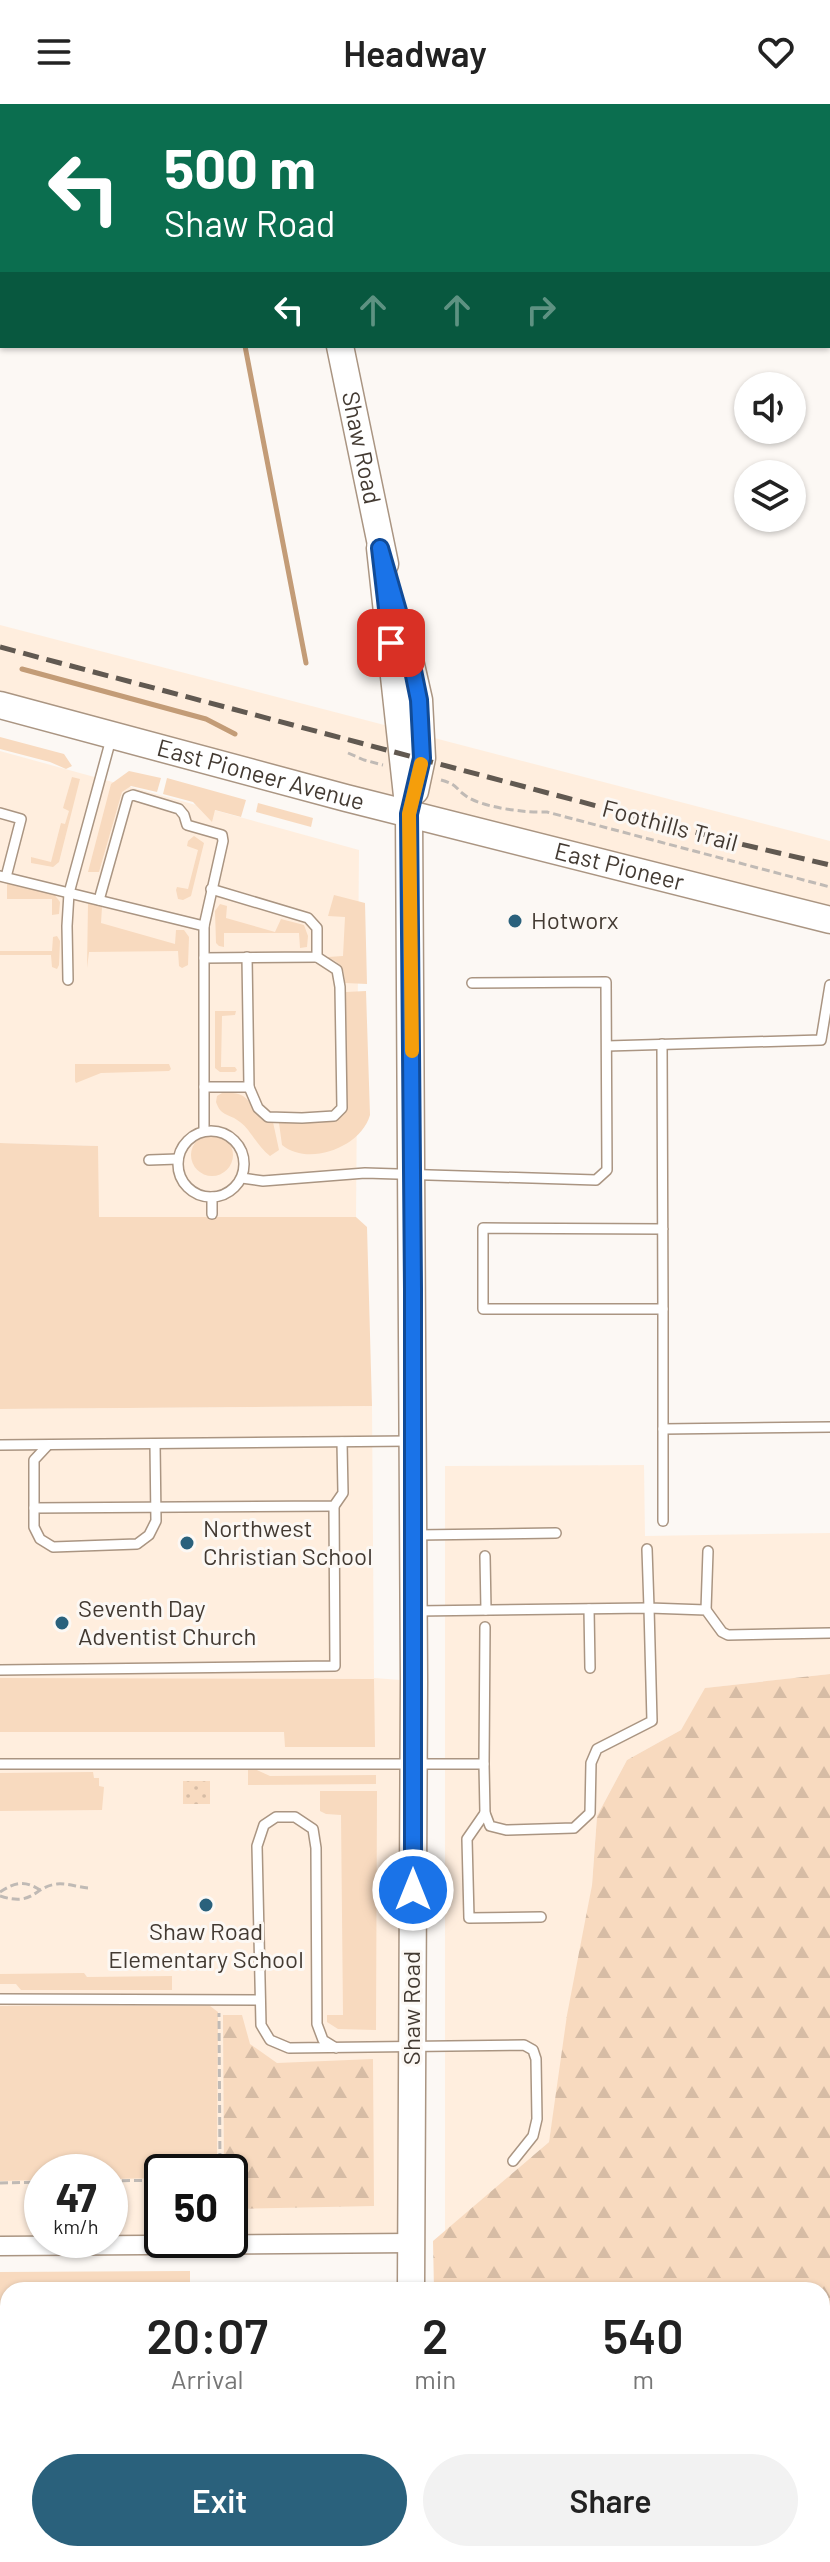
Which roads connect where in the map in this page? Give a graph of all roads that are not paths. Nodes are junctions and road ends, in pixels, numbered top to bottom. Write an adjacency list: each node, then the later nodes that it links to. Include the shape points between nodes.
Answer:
1 (340, 348): 5 (main road, Shaw Road, via 380,548 419,700 422,758)
2 (0, 705): 3 (main road)
3 (111, 735): 5 (main road, East Pioneer Avenue); 8 (lane)
4 (0, 813): 6 (lane, via 21,819)
5 (409, 814): 10 (main road, East Pioneer); 26 (main road, Shaw Road)
6 (3, 877): 8 (lane)
7 (211, 889): 9 (lane, via 222,835 187,825 179,809 133,795 125,801); 11 (lane); 13 (lane, via 308,918 317,928)
8 (69, 893): 9 (lane); 15 (lane)
9 (99, 900): 11 (lane)
10 (830, 920)
11 (204, 926): 14 (lane)
12 (247, 957): 13 (lane); 14 (lane); 22 (lane)
13 (317, 957): 22 (lane, via 337,970 340,987 342,1108 334,1116 268,1117)
14 (204, 958): 21 (lane)
15 (68, 980)
16 (472, 983): 20 (lane, via 606,982)
17 (830, 985): 18 (lane)
18 (825, 1041): 19 (lane)
19 (662, 1044): 20 (lane); 30 (lane)
20 (607, 1046): 26 (lane, via 607,1170 596,1180)
21 (204, 1087): 22 (lane); 23 (lane)
22 (249, 1087)
23 (204, 1131): 24 (lane, via 184,1144); 27 (lane, via 225,1133 240,1147)
24 (178, 1159): 25 (lane); 28 (lane, via 186,1187)
25 (149, 1160)
26 (411, 1174): 27 (lane); 34 (main road, Shaw Road)
27 (242, 1178): 28 (lane, via 228,1194)
28 (212, 1197): 29 (lane)
29 (212, 1214)
30 (663, 1229): 31 (lane); 31 (lane, via 483,1228 483,1309)
31 (663, 1309): 33 (lane)
32 (830, 1427): 33 (lane)
33 (663, 1429): 42 (lane)
34 (413, 1441): 35 (lane); 44 (main road, Shaw Road)
35 (342, 1442): 36 (lane); 39 (lane, via 343,1493)
36 (155, 1444): 38 (lane); 40 (lane)
37 (0, 1445): 38 (lane)
38 (48, 1445): 41 (lane, via 34,1460)
39 (334, 1506): 40 (lane); 56 (lane, via 335,1666)
40 (156, 1507): 41 (lane); 41 (lane, via 149,1535 137,1544 53,1547 34,1527)
41 (34, 1508)
42 (663, 1521)
43 (556, 1533): 44 (lane)
44 (413, 1535): 52 (main road, Shaw Road)
45 (647, 1549): 48 (lane)
46 (708, 1551): 51 (lane)
47 (485, 1556): 50 (lane)
48 (649, 1608): 49 (lane); 51 (lane); 60 (lane, via 652,1721 597,1749 591,1763 590,1813 574,1828 506,1830 490,1826)
49 (589, 1609): 50 (lane); 55 (lane)
50 (486, 1610): 52 (lane)
51 (706, 1610): 54 (lane, via 728,1635)
52 (413, 1611): 58 (main road, Shaw Road)
53 (485, 1627): 59 (lane)
54 (830, 1633)
55 (590, 1668)
56 (0, 1670)
57 (0, 1764): 58 (lane)
58 (413, 1764): 59 (lane); 64 (main road, Shaw Road)
59 (484, 1764): 60 (lane)
60 (485, 1813): 61 (lane, via 467,1839 469,1918)
61 (541, 1917)
62 (0, 1999): 63 (lane)
63 (260, 2000): 65 (lane, via 261,2025 270,2040 289,2048); 65 (lane, via 257,1846 264,1825 276,1817 295,1817 313,1829 317,2024 323,2040)
64 (412, 2046): 65 (lane); 66 (lane, via 524,2045 533,2050 537,2119 533,2136); 67 (main road, Shaw Road)
65 (336, 2048)
66 (513, 2161)
67 (411, 2243): 68 (street); 69 (main road, Shaw Road)
68 (0, 2246)
69 (411, 2282)

